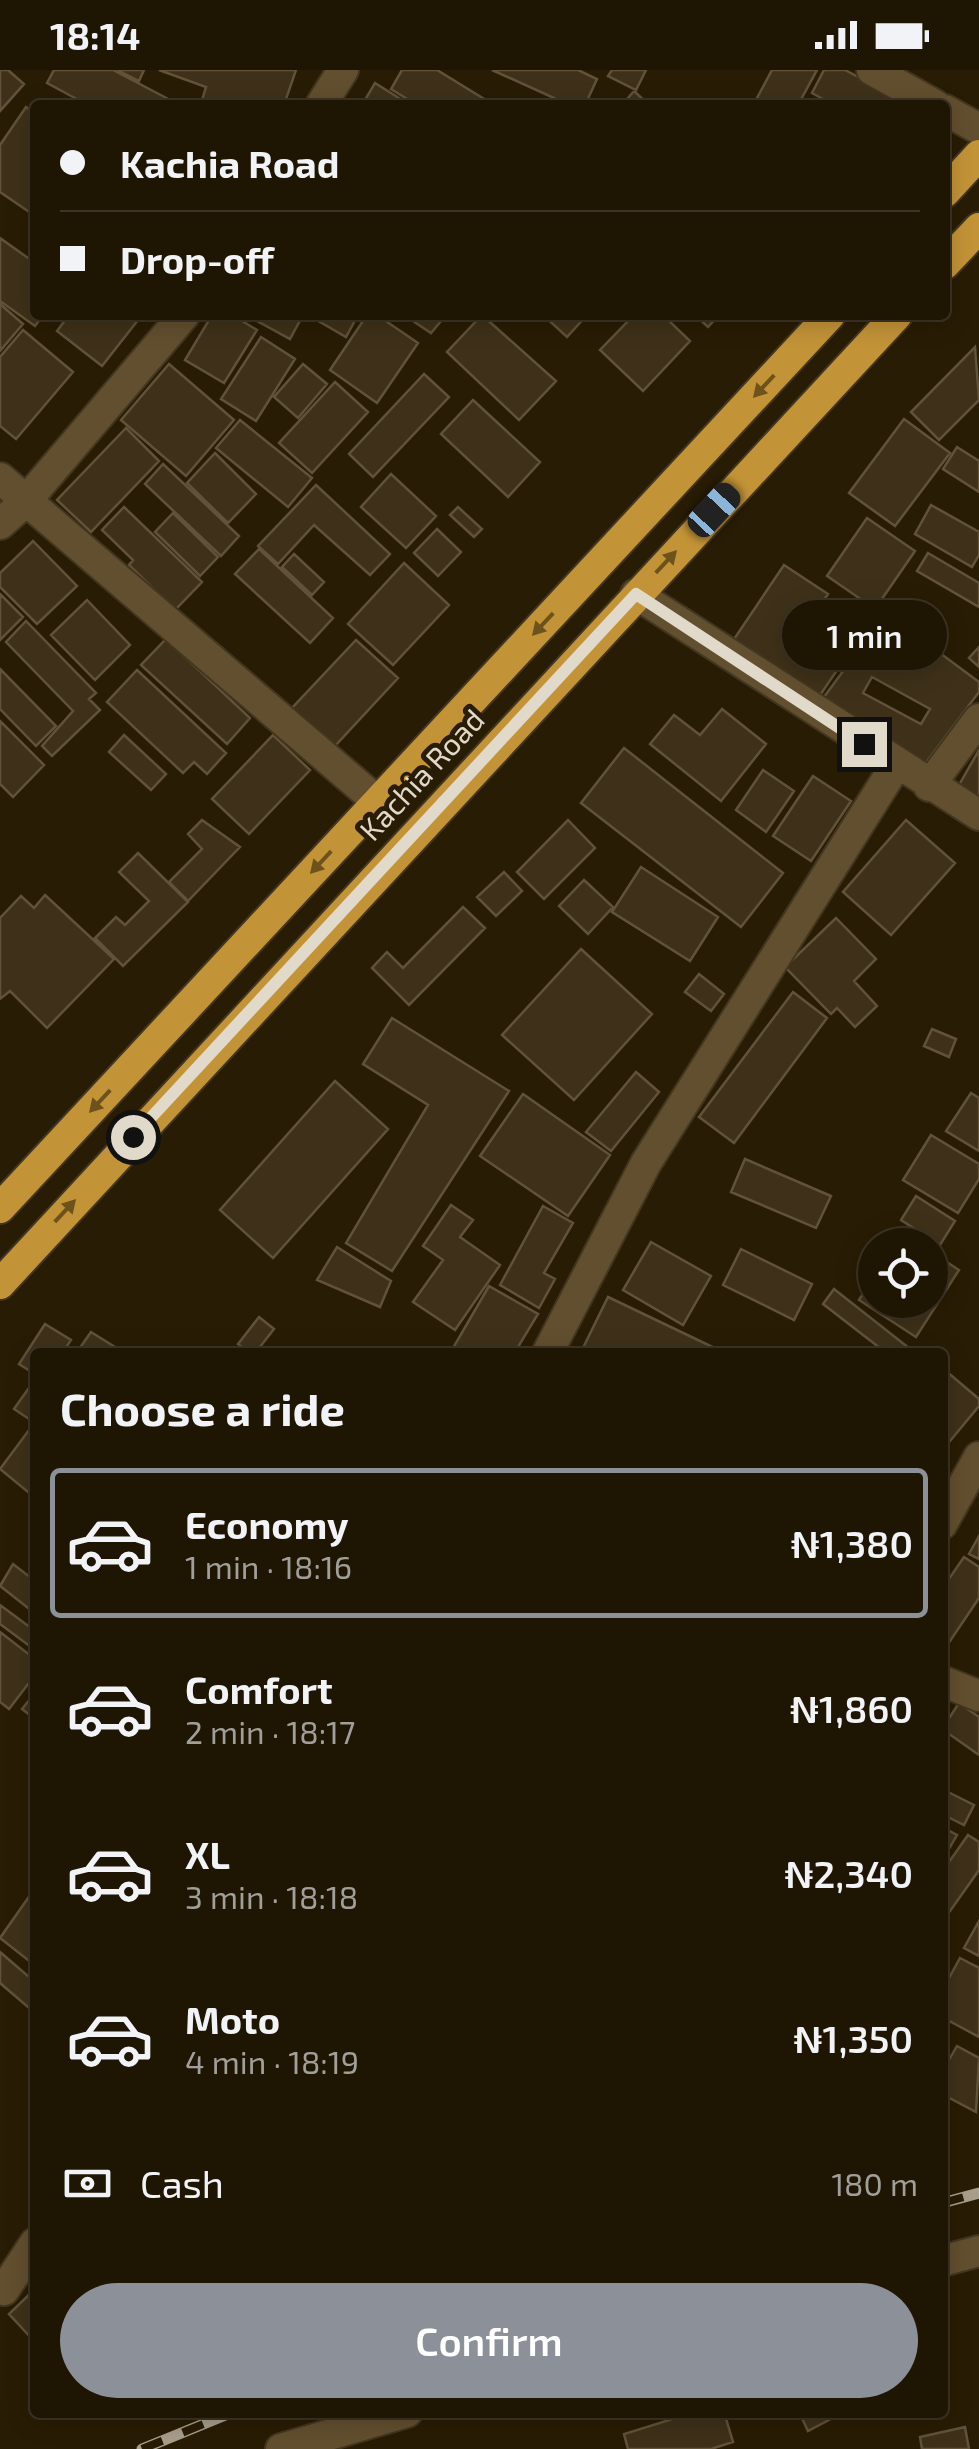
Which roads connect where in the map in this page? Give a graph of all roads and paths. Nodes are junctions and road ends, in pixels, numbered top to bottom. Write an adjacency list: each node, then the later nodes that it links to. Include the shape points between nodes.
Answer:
1 (343, 70): 3 (street)
2 (872, 70): 4 (street)
3 (324, 100)
4 (927, 100)
5 (950, 113): 6 (street)
6 (979, 129)
7 (979, 155): 8 (highway)
8 (950, 187)
9 (979, 228): 10 (highway)
10 (950, 259)
11 (180, 320): 15 (street)
12 (825, 320): 21 (highway, Kachia Road, one-way to 21)
13 (893, 320): 17 (highway, Kachia Road, one-way to 13)
14 (0, 478): 15 (street)
15 (26, 501): 16 (street); 21 (street)
16 (0, 524)
17 (636, 594): 19 (street); 24 (highway, Kachia Road, one-way to 17)
18 (979, 719): 20 (street)
19 (896, 765): 20 (street); 25 (street, via 646,1163)
20 (929, 786): 22 (street)
21 (378, 802): 23 (highway, Kachia Road, one-way to 23)
22 (979, 815)
23 (0, 1208)
24 (0, 1284)
25 (550, 1348)
26 (979, 1457): 27 (street)
27 (948, 1513)
28 (948, 1683): 29 (street)
29 (979, 1696)
30 (30, 2250): 33 (street)
31 (979, 2250): 32 (street)
32 (948, 2259)
33 (4, 2290)
34 (387, 2418): 35 (street)
35 (280, 2449)

